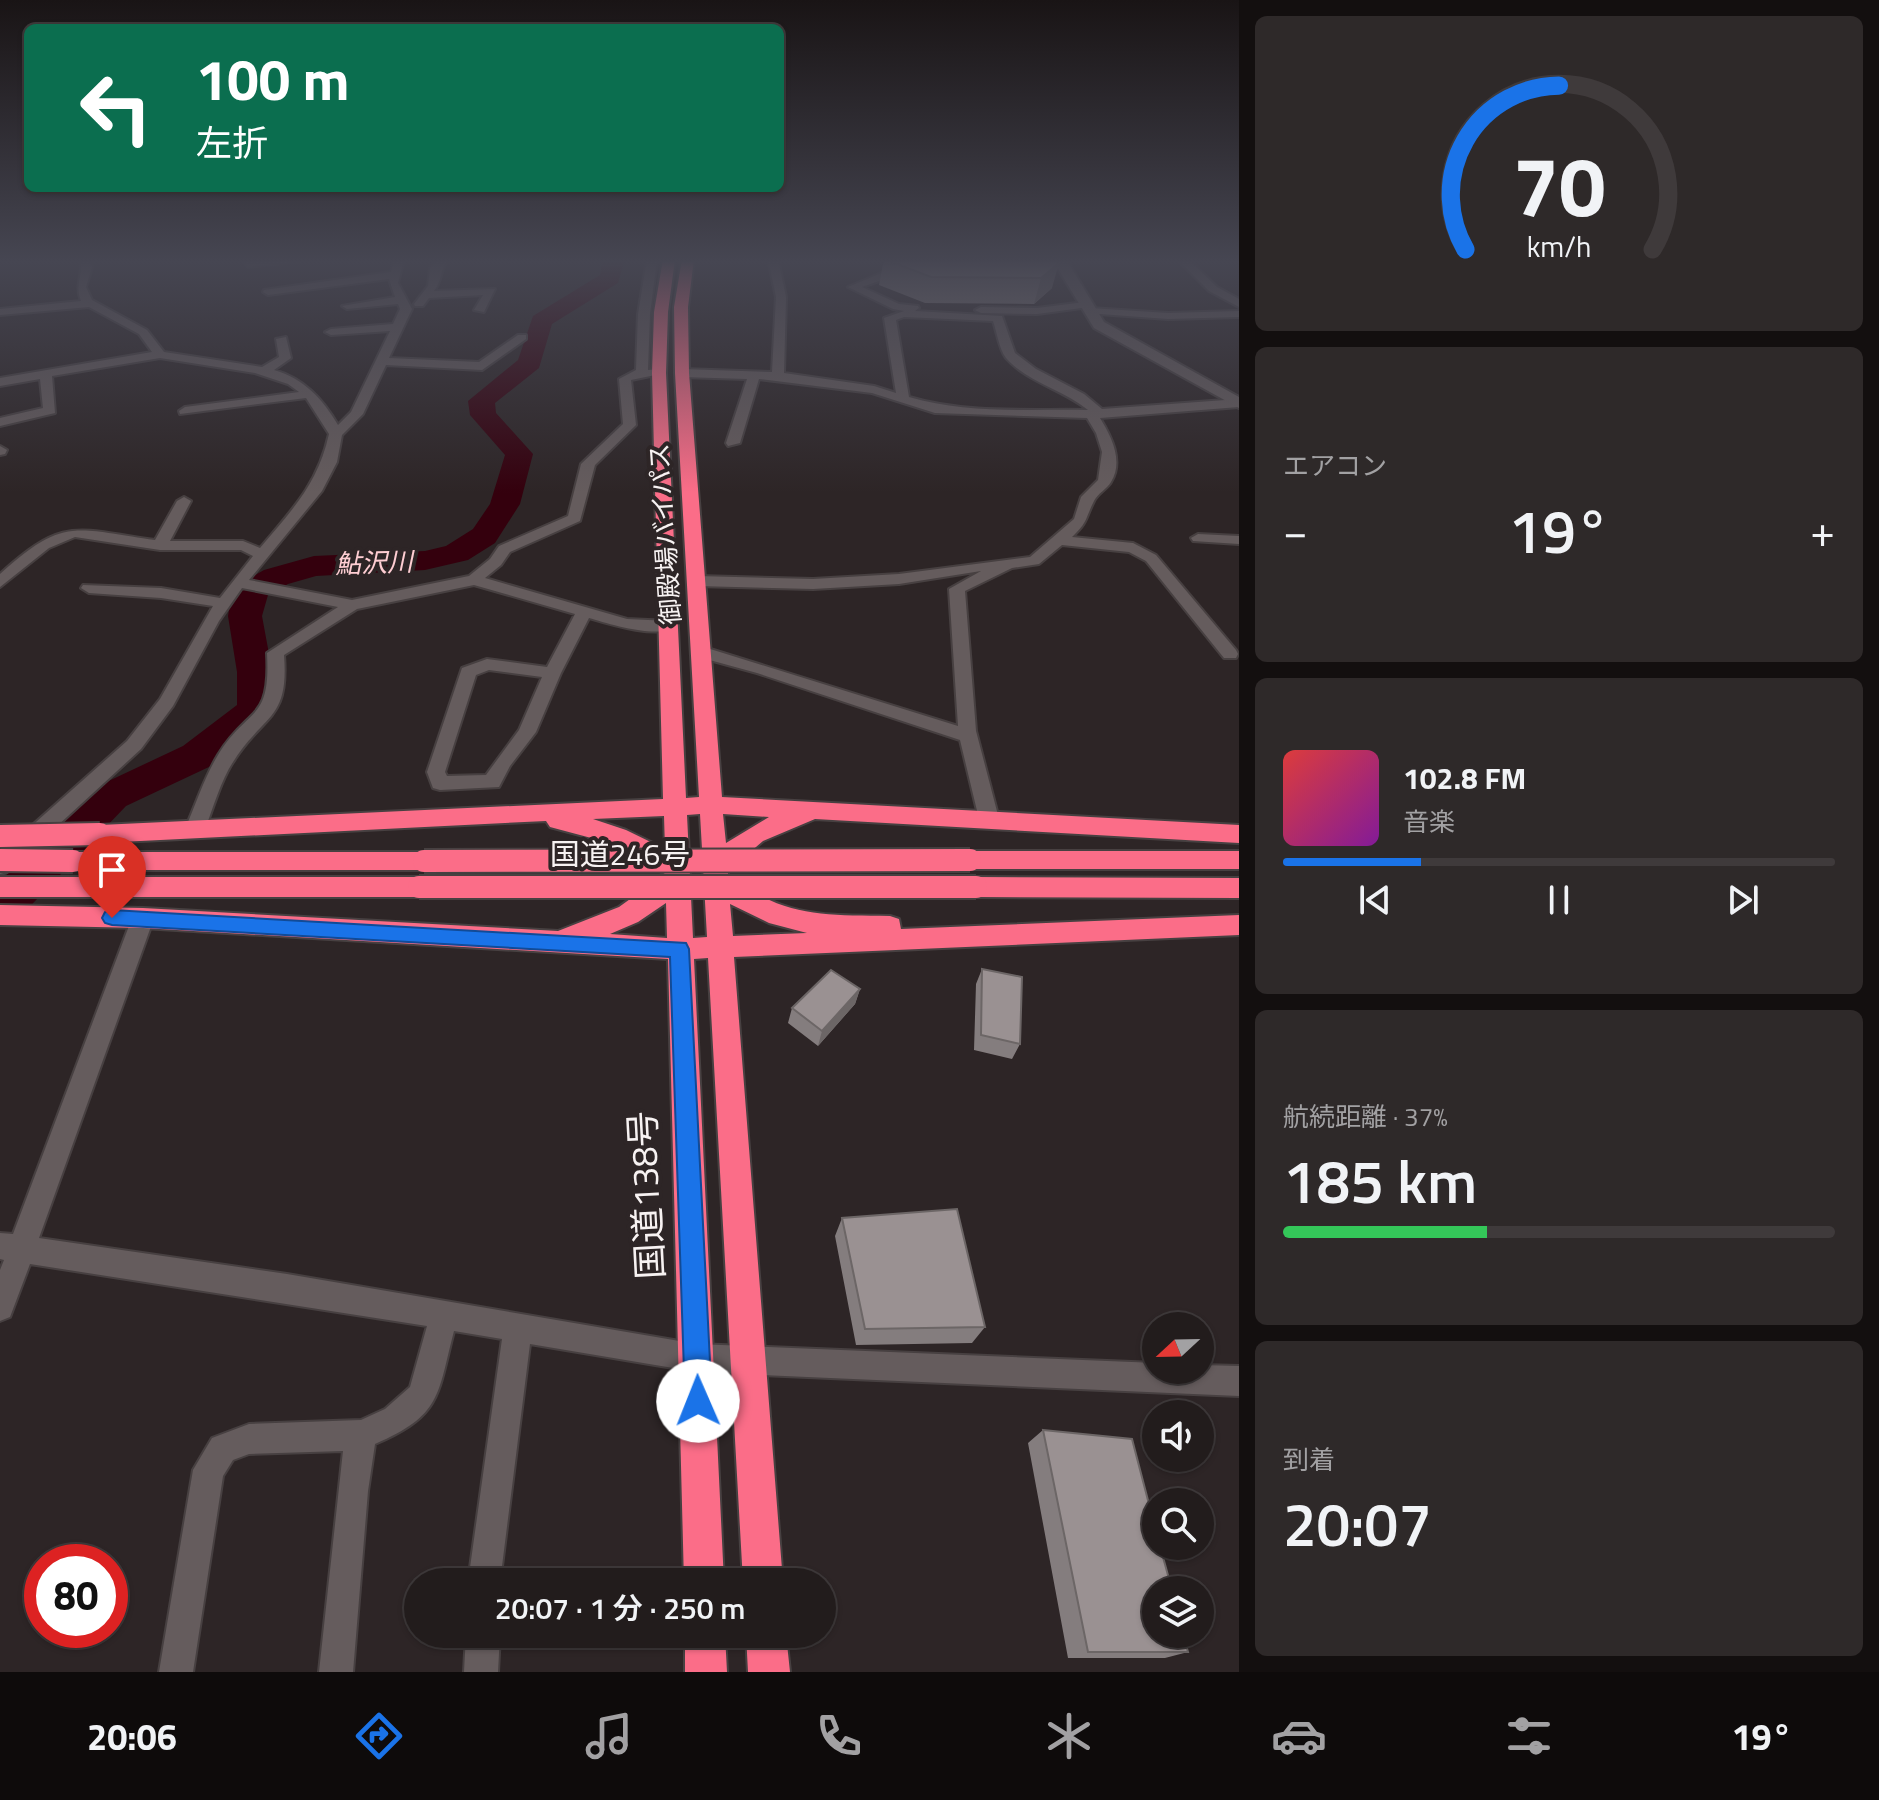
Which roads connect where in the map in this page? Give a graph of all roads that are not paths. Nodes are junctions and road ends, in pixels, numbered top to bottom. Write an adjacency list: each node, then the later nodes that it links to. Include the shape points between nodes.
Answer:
1 (147, 337): 12 (street)
2 (393, 337): 13 (street)
3 (522, 337): 13 (street, via 482,366)
4 (646, 337): 15 (street)
5 (656, 337): 15 (highway, 御殿場バイパス)
6 (681, 337): 16 (highway, 御殿場バイパス)
7 (779, 337): 19 (street)
8 (893, 337): 22 (street)
9 (1004, 337): 25 (street, via 1010,355 1080,397)
10 (1121, 337): 23 (street)
11 (282, 339): 14 (street, via 285,358)
12 (160, 354): 14 (street); 17 (street)
13 (382, 361): 27 (street, via 357,414)
14 (264, 371): 21 (street)
15 (650, 373): 36 (street, via 625,379 630,425 588,464 575,518 504,549); 44 (highway, 御殿場バイパス)
16 (682, 373): 18 (street); 37 (highway, 御殿場バイパス)
17 (46, 374): 20 (street); 26 (street, via 50,410)
18 (754, 375): 19 (street); 28 (street)
19 (778, 376): 22 (street)
20 (0, 382)
21 (308, 393): 24 (street); 27 (street)
22 (903, 399): 25 (street, via 969,412)
23 (1239, 403): 25 (street)
24 (185, 411)
25 (1096, 414): 31 (street, via 1109,452 1105,481 1088,497 1081,521)
26 (0, 422)
27 (336, 434): 34 (street, via 330,462 315,491)
28 (733, 443)
29 (184, 501): 33 (street)
30 (1198, 538): 32 (street)
31 (1062, 540): 35 (street, via 1034,561); 46 (street, via 1133,548 1151,558)
32 (1239, 540)
33 (160, 545): 34 (street, via 243,546); 38 (street, via 63,534)
34 (264, 555): 39 (street)
35 (1008, 564): 37 (street, via 813,584); 48 (street, via 957,589)
36 (474, 580): 42 (street); 43 (street)
37 (697, 581): 45 (highway, 御殿場バイパス)
38 (0, 582)
39 (242, 584): 41 (street); 42 (street)
40 (89, 588): 41 (street)
41 (223, 603): 58 (street, via 174,690 134,745)
42 (352, 605): 54 (street, via 275,653 275,702 228,755)
43 (584, 612): 44 (street, via 626,624); 47 (street)
44 (669, 626): 51 (highway, 御殿場バイパス)
45 (701, 652): 48 (street); 50 (highway, 御殿場バイパス)
46 (1230, 654)
47 (552, 673): 47 (street, via 527,732 492,782 440,783 436,772 468,672 487,664)
48 (968, 736): 52 (street)
49 (844, 812): 50 (highway); 52 (highway); 59 (highway, via 779,823)
50 (711, 814): 51 (highway); 59 (highway, 国道138号)
51 (674, 815): 53 (highway); 59 (highway, 国道138号)
52 (989, 819): 55 (highway)
53 (360, 822): 54 (highway); 59 (highway, via 562,822 634,843)
54 (195, 829): 56 (highway, bridge)
55 (1239, 834)
56 (0, 836)
57 (1239, 860): 58 (highway, 国道246号, bridge)
58 (0, 863)
59 (696, 873): 65 (highway, via 749,905 793,922); 66 (highway, 国道138号); 67 (highway, 国道138号); 68 (highway, via 612,923)
60 (0, 887): 61 (highway, 国道246号, bridge)
61 (1239, 888)
62 (10, 915): 63 (highway)
63 (143, 918): 68 (highway); 69 (street)
64 (1239, 925): 65 (highway)
65 (1068, 933): 66 (highway)
66 (720, 935): 67 (highway); 74 (highway, 国道138号)
67 (679, 936): 68 (highway); 73 (highway, 国道138号)
68 (528, 941)
69 (11, 1248): 70 (street); 71 (street)
70 (0, 1307)
71 (444, 1316): 72 (street); 76 (street, via 422,1396 396,1420)
72 (518, 1329): 73 (street); 77 (street)
73 (697, 1358): 74 (street); 78 (highway, 国道138号)
74 (750, 1360): 75 (street); 79 (highway, 国道138号)
75 (1239, 1381)
76 (361, 1435): 83 (street, via 249,1439 223,1449 208,1470); 84 (street)
77 (486, 1568)
78 (704, 1568)
79 (762, 1568)
80 (482, 1648): 85 (street)
81 (705, 1648): 86 (highway)
82 (767, 1648): 87 (highway)
83 (176, 1672)
84 (336, 1672)
85 (481, 1672)
86 (706, 1672)
87 (769, 1672)

